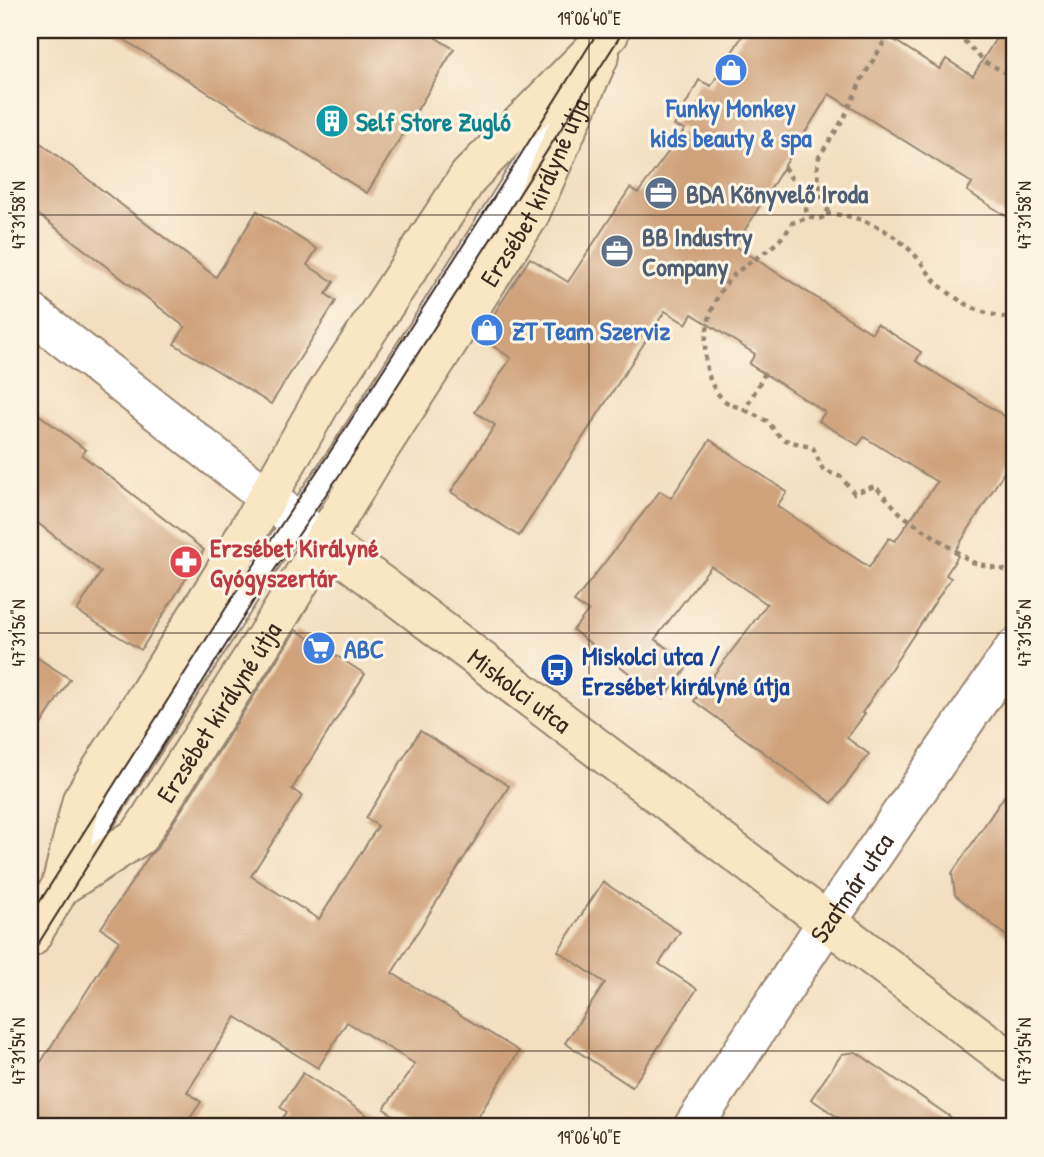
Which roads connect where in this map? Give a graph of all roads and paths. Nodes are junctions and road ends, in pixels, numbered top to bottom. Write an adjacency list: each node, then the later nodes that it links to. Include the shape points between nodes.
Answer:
1 (914, 30): 6 (path, via 887,37 819,157)
2 (926, 30): 4 (path, via 960,37 985,62)
3 (610, 32): 14 (street, Erzsébet királyné útja, via 469,176 324,397); 15 (street, Erzsébet királyné útja, via 529,216)
4 (1014, 77)
5 (784, 167): 7 (path)
6 (822, 199): 7 (path, via 812,198); 8 (path, via 827,204)
7 (807, 203): 9 (path)
8 (826, 214): 9 (path, via 820,219); 11 (path, via 865,221 891,234 937,283 957,297 978,310)
9 (810, 217): 13 (path, via 792,223 786,236 729,280 713,302 704,356 710,382 725,400)
10 (30, 312): 14 (street, Miskolci utca)
11 (1014, 320)
12 (765, 373): 13 (path)
13 (745, 410): 16 (path, via 767,421 782,439 813,448 823,470 841,477 854,493 875,486 902,515 972,562)
14 (266, 497): 15 (street, Miskolci utca); 18 (street, Erzsébet királyné útja, via 223,575 82,800)
15 (310, 531): 18 (street, Erzsébet királyné útja, via 139,836); 19 (street, Miskolci utca)
16 (1014, 575)
17 (1014, 649): 19 (street, Szatmár utca)
18 (61, 886): 20 (street, Erzsébet királyné útja)
19 (827, 922): 21 (street, Miskolci utca); 22 (street, Szatmár utca)
20 (30, 938)
21 (1014, 1063)
22 (693, 1127)

